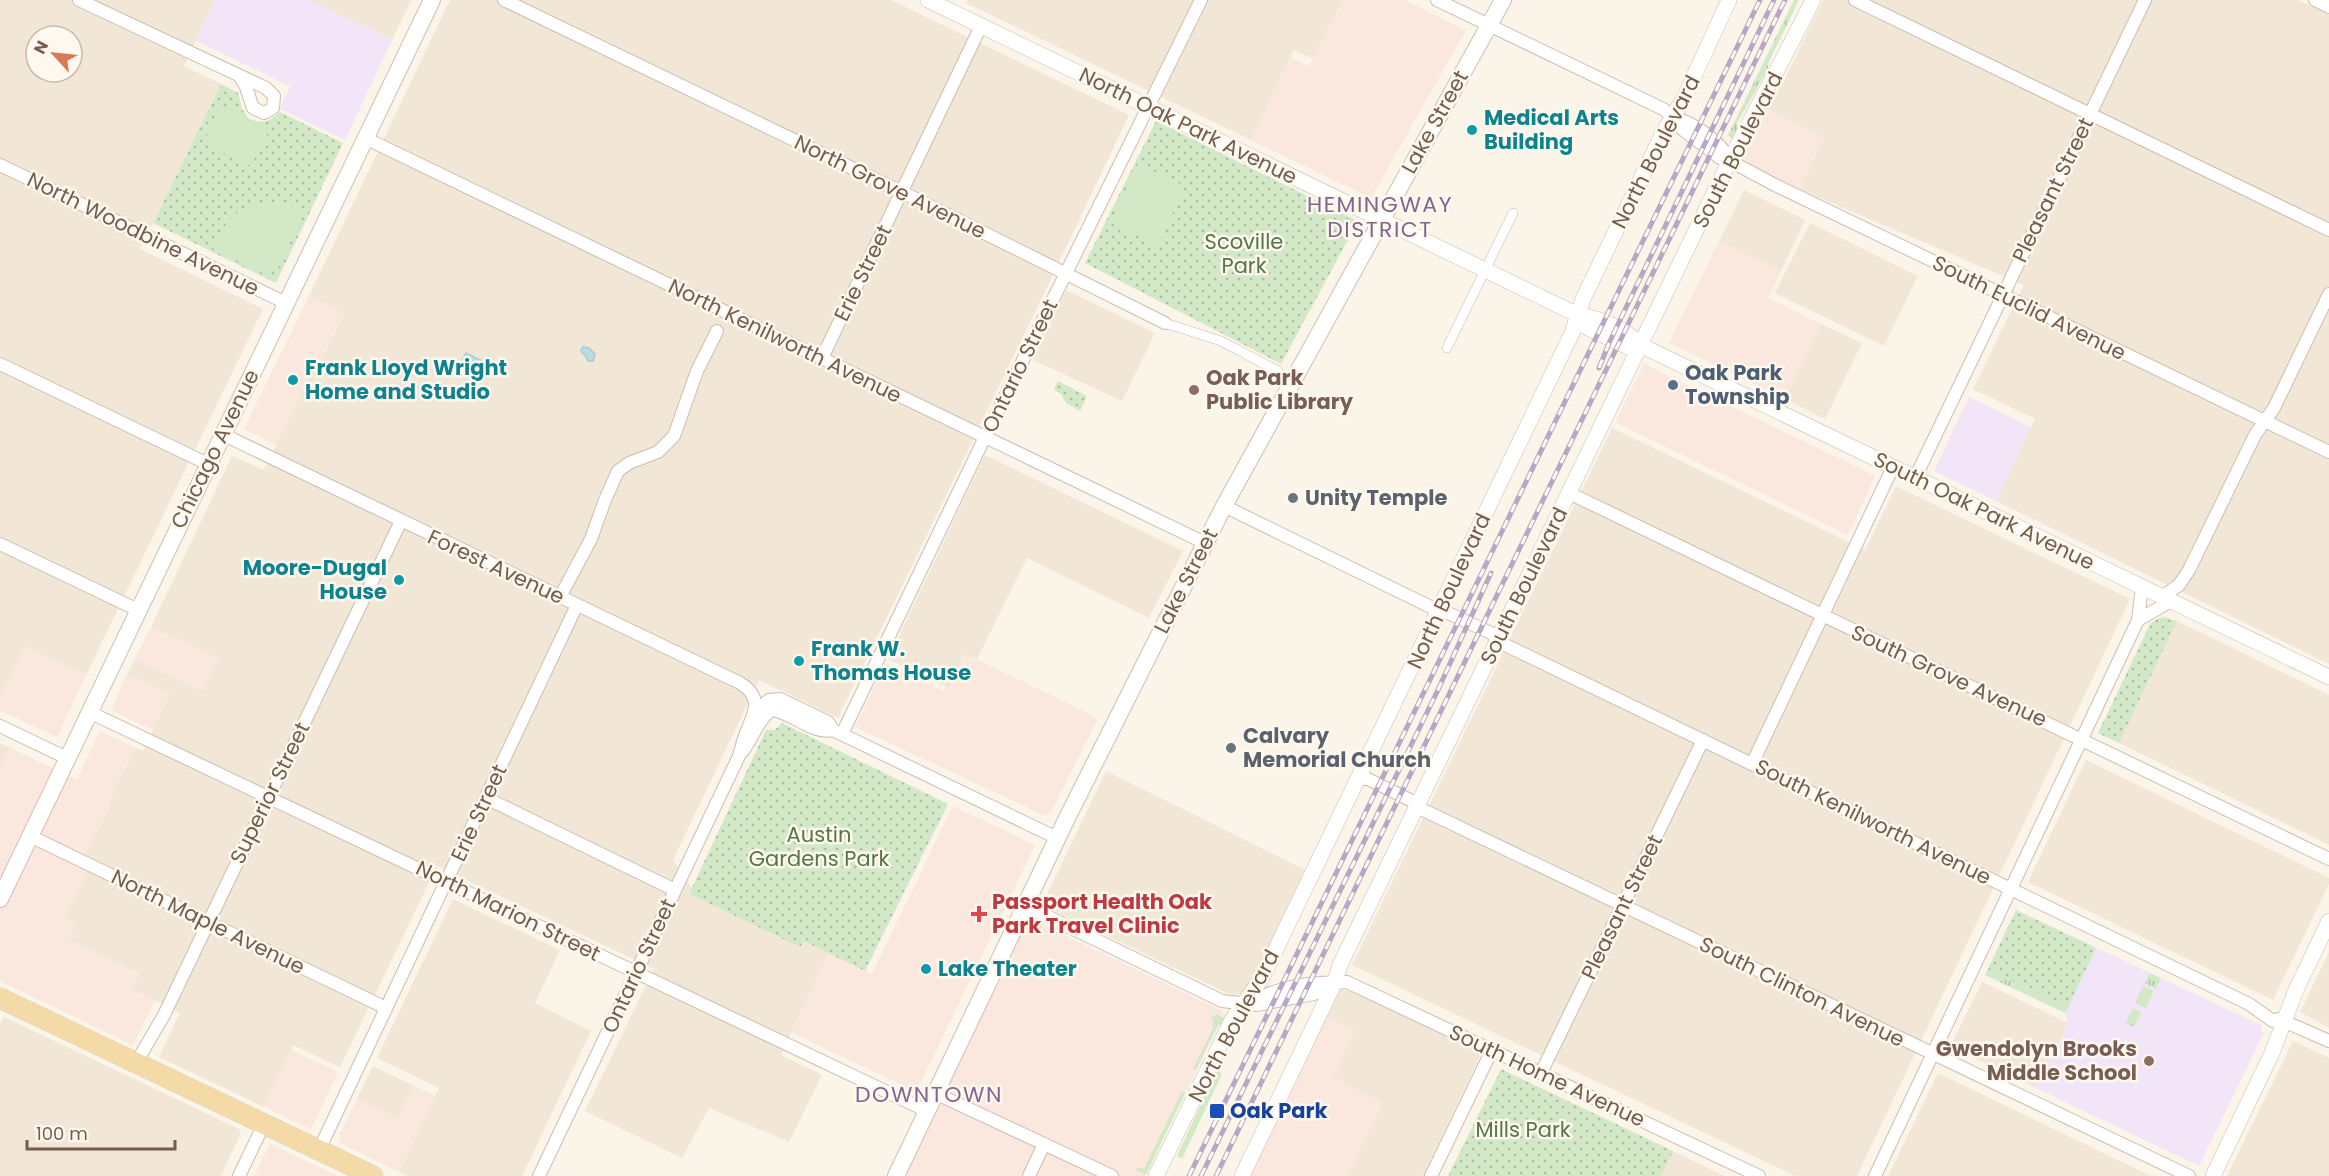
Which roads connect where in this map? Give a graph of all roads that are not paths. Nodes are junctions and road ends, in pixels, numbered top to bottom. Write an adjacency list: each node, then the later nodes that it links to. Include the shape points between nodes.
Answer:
1 (79, 0): 13 (street)
2 (432, 0): 22 (main road, Chicago Avenue)
3 (504, 0): 25 (street, North Grove Avenue)
4 (928, 0): 14 (street, North Oak Park Avenue)
5 (1201, 0): 19 (street, Ontario Street)
6 (1437, 0): 16 (street)
7 (1503, 0): 16 (main road, Lake Street)
8 (1729, 0): 21 (street, North Boulevard)
9 (1813, 0): 23 (street, South Boulevard)
10 (1854, 0): 20 (street)
11 (2145, 0): 20 (street, Pleasant Street)
12 (2316, 0): 15 (street)
13 (98, 4): 18 (street)
14 (950, 5): 17 (street, North Oak Park Avenue)
15 (2329, 6)
16 (1489, 25): 21 (street, via 1660,107); 27 (main road, Lake Street)
17 (981, 26): 19 (street, North Oak Park Avenue); 25 (street, Erie Street)
18 (240, 77)
19 (1149, 107): 27 (street, North Oak Park Avenue); 30 (street, Ontario Street)
20 (2090, 114): 28 (street); 32 (street, Pleasant Street)
21 (1673, 117): 23 (street, via 1686,120 1725,149); 34 (street, North Boulevard)
22 (365, 138): 33 (main road, Chicago Avenue); 39 (street, North Kenilworth Avenue)
23 (1730, 161): 32 (street, South Euclid Avenue); 37 (street, South Boulevard)
24 (0, 165): 33 (street, North Woodbine Avenue)
25 (901, 192): 30 (street, North Grove Avenue); 39 (street, Erie Street)
26 (1513, 213): 29 (street)
27 (1382, 220): 29 (street, North Oak Park Avenue); 50 (main road, Lake Street)
28 (2329, 230)
29 (1485, 270): 34 (street, North Oak Park Avenue); 38 (street)
30 (1066, 273): 35 (street, North Grove Avenue); 44 (street, Ontario Street)
31 (2329, 294): 42 (street)
32 (2003, 295): 42 (street, South Euclid Avenue); 48 (street, Pleasant Street)
33 (286, 303): 43 (main road, Chicago Avenue)
34 (1578, 315): 37 (street, North Oak Park Avenue, via 1633,337); 60 (street, North Boulevard)
35 (1165, 323): 41 (street, North Grove Avenue, via 1221,341)
36 (717, 331): 56 (street, via 697,371 674,436 658,452 618,471 591,539)
37 (1640, 345): 47 (street, South Oak Park Avenue); 49 (street, South Boulevard)
38 (1447, 348)
39 (822, 358): 44 (street, North Kenilworth Avenue)
40 (0, 364): 46 (street)
41 (1278, 371)
42 (2265, 421): 45 (street, South Euclid Avenue); 54 (street, via 2254,435)
43 (222, 434): 46 (main road, Chicago Avenue); 51 (street, Forest Avenue)
44 (985, 437): 52 (street, North Kenilworth Avenue); 68 (street, Ontario Street)
45 (2329, 452)
46 (208, 464): 59 (main road, Chicago Avenue)
47 (1893, 467): 48 (street, South Oak Park Avenue); 61 (street)
48 (1915, 478): 55 (street, South Oak Park Avenue)
49 (1569, 493): 61 (street, South Grove Avenue); 63 (street, South Boulevard)
50 (1224, 506): 52 (main road, Lake Street); 60 (street)
51 (400, 521): 56 (street, Forest Avenue); 74 (street, Superior Street)
52 (1205, 543): 78 (main road, Lake Street)
53 (0, 544): 59 (street)
54 (2189, 570): 57 (street); 57 (street)
55 (2142, 587): 57 (street, South Oak Park Avenue); 62 (street)
56 (560, 597): 58 (street, Forest Avenue)
57 (2171, 601): 62 (street); 64 (street, South Oak Park Avenue)
58 (577, 605): 66 (street, Forest Avenue, via 740,683 750,691); 75 (street, Erie Street)
59 (138, 610): 65 (main road, Chicago Avenue)
60 (1439, 611): 63 (street, via 1493,634); 73 (street, North Boulevard)
61 (1822, 616): 70 (street, South Grove Avenue); 72 (street)
62 (2138, 620): 70 (street)
63 (1497, 641): 69 (street, South Kenilworth Avenue); 76 (street, South Boulevard)
64 (2329, 677)
65 (89, 712): 71 (main road, Chicago Avenue); 74 (street, North Marion Street)
66 (756, 717): 68 (street, via 774,699 825,732); 82 (street, Ontario Street)
67 (0, 726): 71 (street)
68 (838, 732): 78 (street)
69 (1703, 740): 72 (street, South Kenilworth Avenue); 85 (street, Pleasant Street)
70 (2082, 740): 79 (street, South Grove Avenue); 81 (street)
71 (67, 758): 77 (main road, Chicago Avenue)
72 (1752, 764): 81 (street, South Kenilworth Avenue)
73 (1359, 779): 76 (street, South Clinton Avenue, via 1365,787 1408,808); 91 (street, North Boulevard, via 1260,983)
74 (268, 796): 80 (street, North Marion Street); 87 (street, Superior Street)
75 (486, 798): 80 (street, Erie Street); 82 (street)
76 (1417, 807): 85 (street, South Clinton Avenue); 89 (street, South Boulevard)
77 (30, 836): 83 (main road, Chicago Avenue); 87 (street, North Maple Avenue)
78 (1058, 838): 84 (main road, Lake Street)
79 (2329, 859)
80 (446, 882): 88 (street, North Marion Street); 92 (street, Erie Street)
81 (2011, 889): 93 (street, South Kenilworth Avenue, via 2249,1004 2277,1013); 96 (street)
82 (675, 890): 88 (street, Ontario Street)
83 (0, 899)
84 (1026, 906): 91 (street, via 1222,1001); 99 (main road, Lake Street)
85 (1623, 906): 96 (street, South Clinton Avenue); 98 (street, Pleasant Street)
86 (2329, 921): 93 (street)
87 (208, 922): 92 (street, North Maple Avenue); 97 (street, Superior Street, via 164,1015)
88 (636, 972): 100 (street, North Marion Street); 106 (street, Ontario Street)
89 (1334, 984): 91 (street, South Home Avenue, via 1319,982 1263,994); 95 (street, South Home Avenue, via 1347,982); 111 (street, South Boulevard)
90 (0, 998): 97 (main road)
91 (1245, 1003): 110 (street, North Boulevard, via 1232,1020)
92 (386, 1008): 103 (street, Erie Street)
93 (2282, 1020): 94 (street, South Kenilworth Avenue); 116 (street)
94 (2329, 1041)
95 (1492, 1050): 98 (street, South Home Avenue); 112 (street)
96 (1932, 1055): 114 (street); 115 (street, South Clinton Avenue)
97 (136, 1063): 101 (main road)
98 (1541, 1073): 113 (street, South Home Avenue)
99 (935, 1093): 100 (main road, Lake Street); 102 (street)
100 (927, 1111): 107 (main road, Lake Street)
101 (264, 1124): 103 (main road); 104 (street)
102 (1044, 1144): 108 (street); 109 (street)
103 (319, 1150): 105 (main road)
104 (239, 1176)
105 (373, 1176)
106 (539, 1176)
107 (896, 1176)
108 (1029, 1176)
109 (1112, 1176)
110 (1156, 1176)
111 (1242, 1176)
112 (1431, 1176)
113 (1759, 1176)
114 (1875, 1176)
115 (2188, 1176)
116 (2213, 1176)

